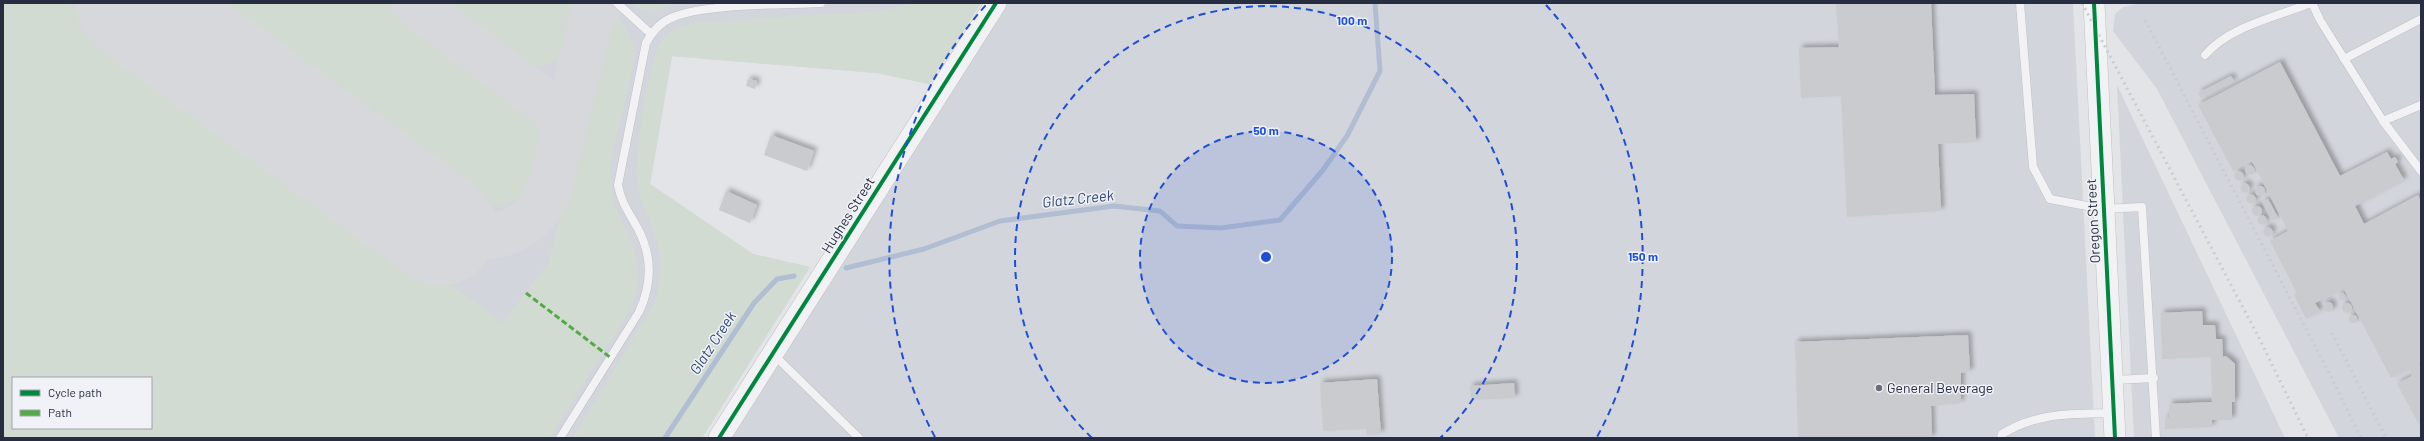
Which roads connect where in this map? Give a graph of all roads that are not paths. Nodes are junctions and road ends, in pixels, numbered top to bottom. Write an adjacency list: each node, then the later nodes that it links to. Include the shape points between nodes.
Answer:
1 (617, 3): 8 (lane)
2 (821, 3): 8 (lane, via 708,9 672,18)
3 (996, 3): 15 (street, Hughes Street)
4 (2020, 3): 14 (lane, via 2034,167 2050,199)
5 (2094, 3): 14 (street, Oregon Street)
6 (2312, 3): 9 (lane, via 2230,35 2216,42); 10 (lane)
7 (2421, 19): 10 (lane)
8 (651, 34): 19 (lane, via 646,43 618,185 624,207 645,243 650,277 648,294)
9 (2204, 54)
10 (2344, 59): 12 (lane)
11 (2421, 105): 12 (lane)
12 (2383, 121): 13 (lane)
13 (2421, 171)
14 (2103, 209): 16 (lane, via 2142,207); 17 (street, Oregon Street)
15 (773, 354): 20 (street, Hughes Street); 21 (lane)
16 (2154, 378): 17 (lane); 24 (lane)
17 (2114, 380): 18 (street, Oregon Street)
18 (2114, 413): 22 (lane, via 2048,415 2020,423 2002,434); 23 (street, Oregon Street)
19 (560, 438)
20 (719, 438)
21 (859, 438)
22 (2001, 438)
23 (2115, 438)
24 (2156, 438)

